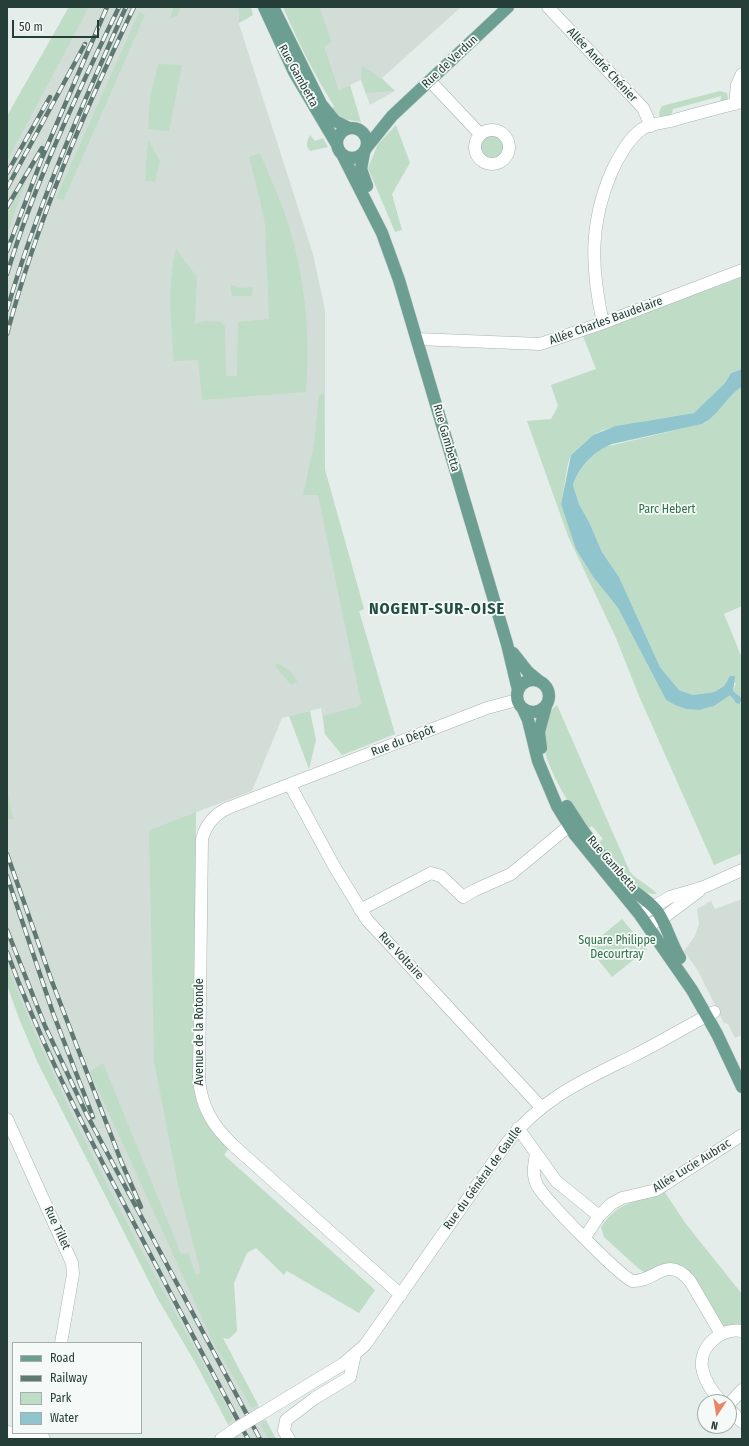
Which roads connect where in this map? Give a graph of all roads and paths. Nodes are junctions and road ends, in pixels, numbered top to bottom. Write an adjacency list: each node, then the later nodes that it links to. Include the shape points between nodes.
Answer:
1 (264, 7): 12 (main road, Rue Gambetta, via 294,72)
2 (273, 7): 10 (main road, Rue Gambetta, via 321,104 335,121)
3 (508, 7): 6 (main road, Rue de Verdun)
4 (548, 7): 9 (street, Allée André Chénier, via 643,108)
5 (742, 74): 7 (street, via 735,90)
6 (430, 81): 8 (main road, Rue de Verdun); 11 (street)
7 (738, 103): 9 (street)
8 (392, 116): 10 (main road, Rue de Verdun, via 376,125); 13 (main road, Rue de Verdun)
9 (651, 126): 17 (street, via 637,133 623,150 607,182 600,206 595,230 594,263)
10 (353, 128): 12 (main road, via 339,134); 13 (main road, via 365,136)
11 (480, 134)
12 (336, 143): 14 (main road)
13 (365, 150): 14 (main road, via 353,159); 15 (main road, Rue Gambetta, via 361,172 373,200)
14 (343, 156): 15 (main road, Rue Gambetta)
15 (382, 233): 18 (main road, Rue Gambetta)
16 (742, 270): 17 (street, Allée Charles Baudelaire)
17 (603, 323): 18 (street, Allée Charles Baudelaire, via 551,342 532,345)
18 (417, 339): 19 (main road, Rue Gambetta)
19 (508, 644): 20 (main road, Rue Gambetta, via 525,669); 21 (main road, Rue Gambetta)
20 (539, 681): 21 (main road, via 526,682); 22 (main road, via 548,691 549,699)
21 (520, 700): 22 (main road, via 536,712); 23 (street, Rue du Dépôt, via 487,708); 24 (main road, Rue Gambetta, via 542,773)
22 (546, 706): 27 (main road, Rue Gambetta, via 540,725 540,742 560,796 613,869 629,887)
23 (290, 785): 28 (street, Rue Voltaire); 42 (street, Avenue de la Rotonde, via 222,811 213,818 203,833 201,1094 208,1116 218,1131)
24 (569, 826): 28 (street, via 511,874 463,898 440,876 431,873); 29 (main road, Rue Gambetta)
25 (742, 870): 26 (street)
26 (704, 887): 27 (street, via 674,895); 30 (street)
27 (653, 906): 29 (street); 30 (main road, Rue Gambetta)
28 (360, 910): 35 (street, Rue Voltaire)
29 (640, 915): 31 (main road, Rue Gambetta)
30 (662, 918): 31 (street); 32 (main road, Rue Gambetta, via 671,944)
31 (648, 926): 32 (main road, Rue Gambetta)
32 (710, 1014): 33 (main road); 34 (main road); 35 (street, Rue du Général de Gaulle, via 587,1078)
33 (742, 1067)
34 (742, 1087)
35 (541, 1107): 37 (street, Rue du Général de Gaulle)
36 (7, 1119): 45 (street, Rue Tillet, via 72,1263 73,1274)
37 (518, 1128): 39 (street); 42 (street, Rue du Général de Gaulle)
38 (742, 1134): 40 (street, Allée Lucie Aubrac, via 661,1188 622,1198 611,1204)
39 (536, 1154): 40 (street, via 562,1187); 41 (street, via 534,1174 540,1189)
40 (599, 1216): 41 (street, Allée Lucie Aubrac)
41 (585, 1237): 44 (street, via 632,1281 665,1269 673,1269 682,1274 690,1281)
42 (401, 1295): 46 (street, Rue du Général de Gaulle, via 371,1339)
43 (742, 1331): 44 (street)
44 (721, 1334): 47 (street, via 707,1346 702,1366 710,1388)
45 (61, 1342)
46 (355, 1354): 50 (street, Rue du Général de Gaulle, bridge); 51 (street, via 352,1374 346,1380 315,1398 286,1420 284,1431)
47 (715, 1394)
48 (18, 1434): 49 (street)
49 (44, 1439)
50 (221, 1439)
51 (289, 1439)

